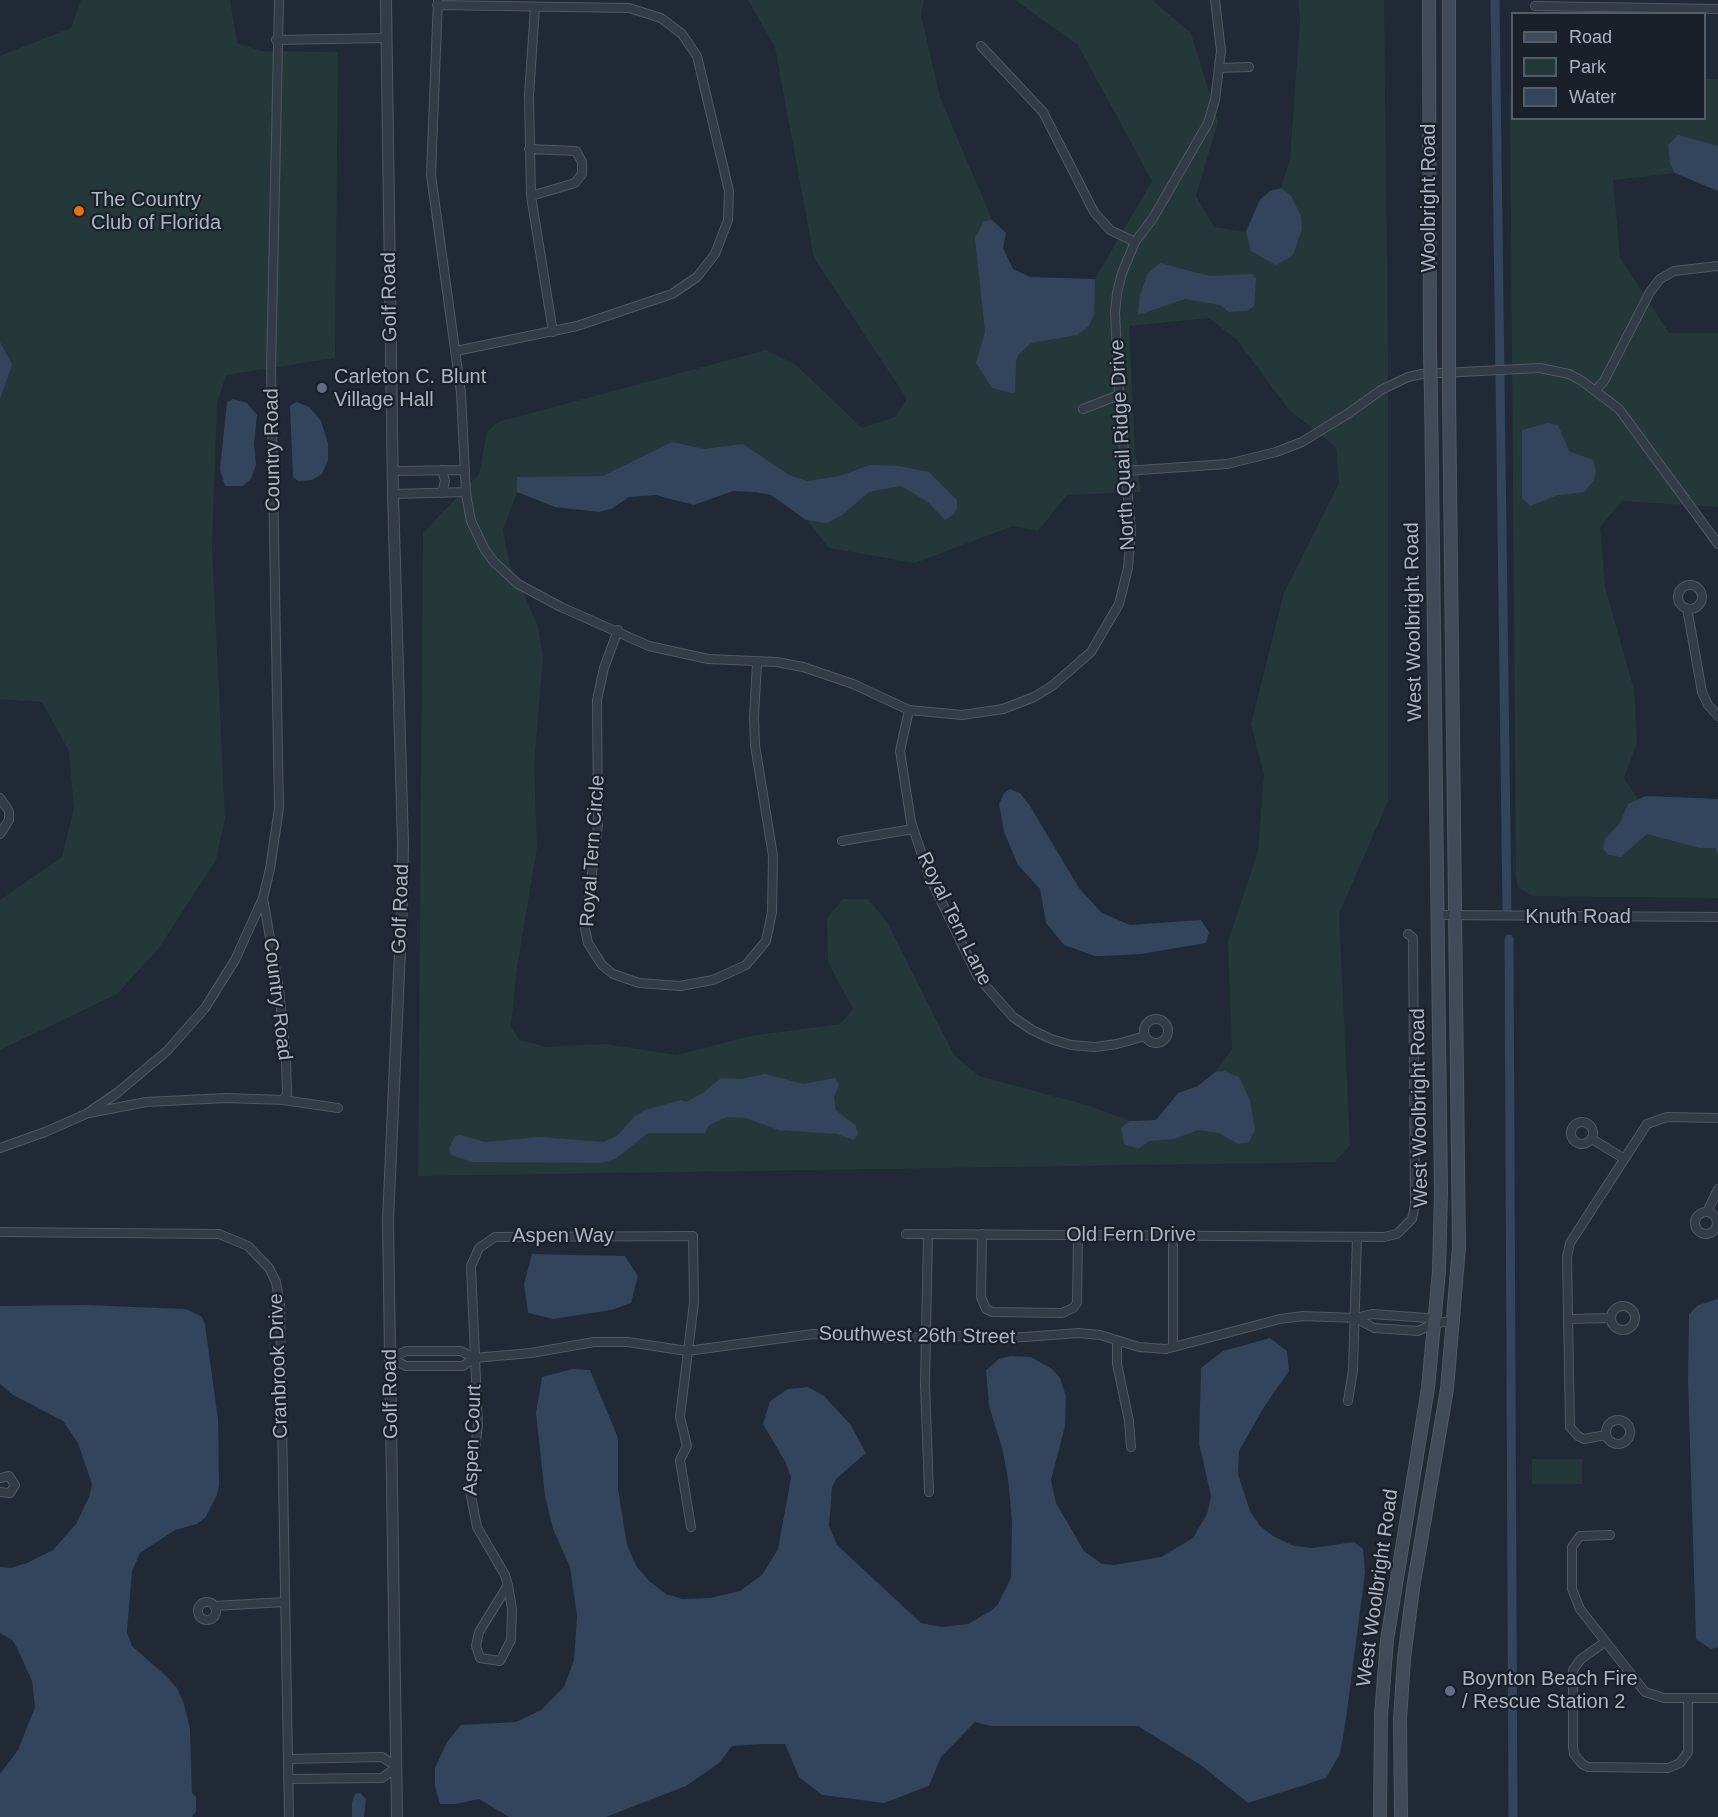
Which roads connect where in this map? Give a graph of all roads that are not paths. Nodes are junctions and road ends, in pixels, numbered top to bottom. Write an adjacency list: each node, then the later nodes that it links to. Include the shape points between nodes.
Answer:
1 (279, 0): 13 (street, Country Road)
2 (386, 0): 12 (street, Golf Road)
3 (1215, 0): 16 (street, North Quail Ridge Drive, via 1220,27)
4 (1430, 0): 25 (main road, Woolbright Road, bridge)
5 (1449, 0): 26 (main road, Woolbright Road, bridge)
6 (437, 2): 10 (street); 22 (street, North Quail Ridge Drive, via 431,175)
7 (1564, 3): 8 (street); 9 (street)
8 (1671, 4): 11 (street)
9 (1535, 6)
10 (535, 7): 17 (street); 21 (street, via 642,11 661,18 682,34 701,69 729,191 728,220 722,240 707,266 685,286 659,300)
11 (1718, 9)
12 (386, 38): 13 (street); 30 (street, Golf Road)
13 (276, 40): 45 (street, Country Road, via 271,369 279,808)
14 (981, 46): 19 (street, via 1043,112 1094,212 1110,230)
15 (1250, 67): 16 (street)
16 (1220, 68): 19 (street, North Quail Ridge Drive, via 1209,123)
17 (529, 150): 18 (street); 18 (street, via 576,151 582,162 582,174 575,183)
18 (531, 196): 21 (street)
19 (1135, 242): 24 (street, North Quail Ridge Drive, via 1117,293)
20 (1718, 266): 23 (street, via 1682,269 1660,279)
21 (553, 332): 22 (street)
22 (456, 351): 29 (street, North Quail Ridge Drive)
23 (1596, 390): 31 (street, via 1554,370 1532,367 1422,374 1394,382 1341,419 1276,452 1227,464); 35 (street, via 1633,425)
24 (1119, 395): 27 (street); 31 (street, North Quail Ridge Drive)
25 (1431, 395): 46 (main road, West Woolbright Road)
26 (1449, 396): 47 (main road, West Woolbright Road)
27 (1083, 409)
28 (442, 470): 29 (street); 30 (street); 33 (street)
29 (465, 470): 32 (street, North Quail Ridge Drive)
30 (393, 471): 34 (street, Golf Road)
31 (1125, 471): 39 (street, North Quail Ridge Drive, via 1131,531 1128,568 1113,617 1091,651 1052,686 1003,709 962,716)
32 (466, 492): 33 (street); 37 (street, North Quail Ridge Drive, via 477,536 506,574 561,607)
33 (442, 493): 34 (street)
34 (393, 494): 76 (street, Golf Road, via 403,865 388,1196)
35 (1718, 544)
36 (1687, 608): 40 (street, via 1702,692)
37 (618, 630): 38 (street, North Quail Ridge Drive, via 649,646 681,654); 38 (street, Royal Tern Circle, via 597,700 598,825 585,929 588,943 602,965 613,974 639,983 680,986 713,980 746,965 766,941 772,912 773,856 755,744)
38 (757, 663): 39 (street, North Quail Ridge Drive, via 777,662 829,674)
39 (909, 710): 42 (street, Royal Tern Lane, via 902,736 901,766)
40 (1718, 716)
41 (0, 798): 43 (street, via 9,811 9,820)
42 (913, 829): 44 (street); 50 (street, Royal Tern Lane, via 928,876 978,977 1013,1017 1032,1030 1071,1045 1095,1047)
43 (0, 834)
44 (842, 841)
45 (263, 898): 51 (street, Country Road, via 279,989 286,1060 287,1094); 53 (street, Country Road, via 236,960 187,1030 146,1071)
46 (1437, 915): 47 (street, Knuth Road); 71 (main road, West Woolbright Road, via 1441,1217)
47 (1455, 915): 48 (street, Knuth Road); 70 (main road, West Woolbright Road, via 1460,1213)
48 (1718, 917)
49 (1408, 934): 66 (street, Old Fern Drive, via 1413,938 1414,1213 1397,1234)
50 (1145, 1036)
51 (283, 1100): 52 (street); 53 (street, via 185,1099)
52 (338, 1108)
53 (86, 1114): 56 (street)
54 (1718, 1118): 57 (street, via 1653,1120 1642,1129)
55 (1592, 1139): 57 (street)
56 (0, 1148)
57 (1623, 1158): 69 (street, via 1570,1243)
58 (1718, 1189): 59 (street)
59 (1707, 1212)
60 (0, 1232): 87 (street, Cranbrook Drive, via 219,1234 248,1246 265,1262 276,1282 280,1305)
61 (906, 1234): 62 (street, Old Fern Drive)
62 (928, 1234): 63 (street, Old Fern Drive); 72 (street)
63 (982, 1234): 64 (street, Old Fern Drive); 64 (street, via 981,1297 986,1309 1062,1313 1077,1303)
64 (1078, 1235): 65 (street, Old Fern Drive)
65 (1173, 1235): 66 (street, Old Fern Drive); 74 (street)
66 (1357, 1237): 67 (street)
67 (1356, 1318): 71 (street, Southwest 26th Street, via 1372,1314 1427,1318); 71 (street, Southwest 26th Street, via 1374,1328 1418,1331); 74 (street, Southwest 26th Street, via 1318,1315 1281,1319); 78 (street)
68 (1610, 1318): 69 (street)
69 (1568, 1319): 79 (street, via 1569,1420 1574,1432 1584,1439)
70 (1455, 1321): 71 (street, Southwest 26th Street); 98 (main road, West Woolbright Road, via 1407,1632 1400,1719)
71 (1435, 1323): 97 (main road, West Woolbright Road, via 1424,1417 1387,1640 1381,1715)
72 (927, 1336): 73 (street, Southwest 26th Street, via 1010,1338 1079,1333); 75 (street, Southwest 26th Street, via 813,1334); 83 (street)
73 (1117, 1341): 74 (street, Southwest 26th Street, via 1152,1349); 80 (street, via 1117,1364)
74 (1173, 1347)
75 (687, 1350): 77 (street, Southwest 26th Street, via 614,1341); 77 (street, Aspen Way, via 694,1302 693,1236 495,1237 479,1248 471,1266); 84 (street, via 680,1417 687,1446 681,1460)
76 (390, 1358): 77 (street, Southwest 26th Street, via 406,1351 461,1351); 77 (street, Southwest 26th Street, via 406,1366 463,1366); 93 (street, Golf Road)
77 (474, 1358): 86 (street, Aspen Court, via 478,1425 470,1498 477,1527)
78 (1348, 1401)
79 (1606, 1434)
80 (1131, 1447)
81 (0, 1478): 82 (street, via 9,1476 15,1485 10,1493)
82 (0, 1492)
83 (929, 1492)
84 (691, 1527)
85 (1610, 1535): 89 (street, via 1580,1536 1571,1554 1574,1597)
86 (508, 1585): 86 (street, Aspen Court, via 511,1640 500,1661 480,1658 476,1646 479,1632)
87 (285, 1602): 88 (street); 92 (street, Cranbrook Drive)
88 (213, 1606)
89 (1605, 1642): 90 (street, via 1645,1692 1657,1697); 90 (street, via 1581,1659 1573,1670 1573,1748 1582,1764 1668,1768 1680,1763 1688,1752)
90 (1688, 1698): 91 (street)
91 (1718, 1698)
92 (288, 1759): 93 (street, via 382,1757); 94 (street, Cranbrook Drive)
93 (397, 1767): 94 (street, via 382,1778); 96 (street, Golf Road)
94 (288, 1779): 95 (street, Cranbrook Drive)
95 (289, 1817)
96 (398, 1817)
97 (1380, 1817)
98 (1401, 1817)

